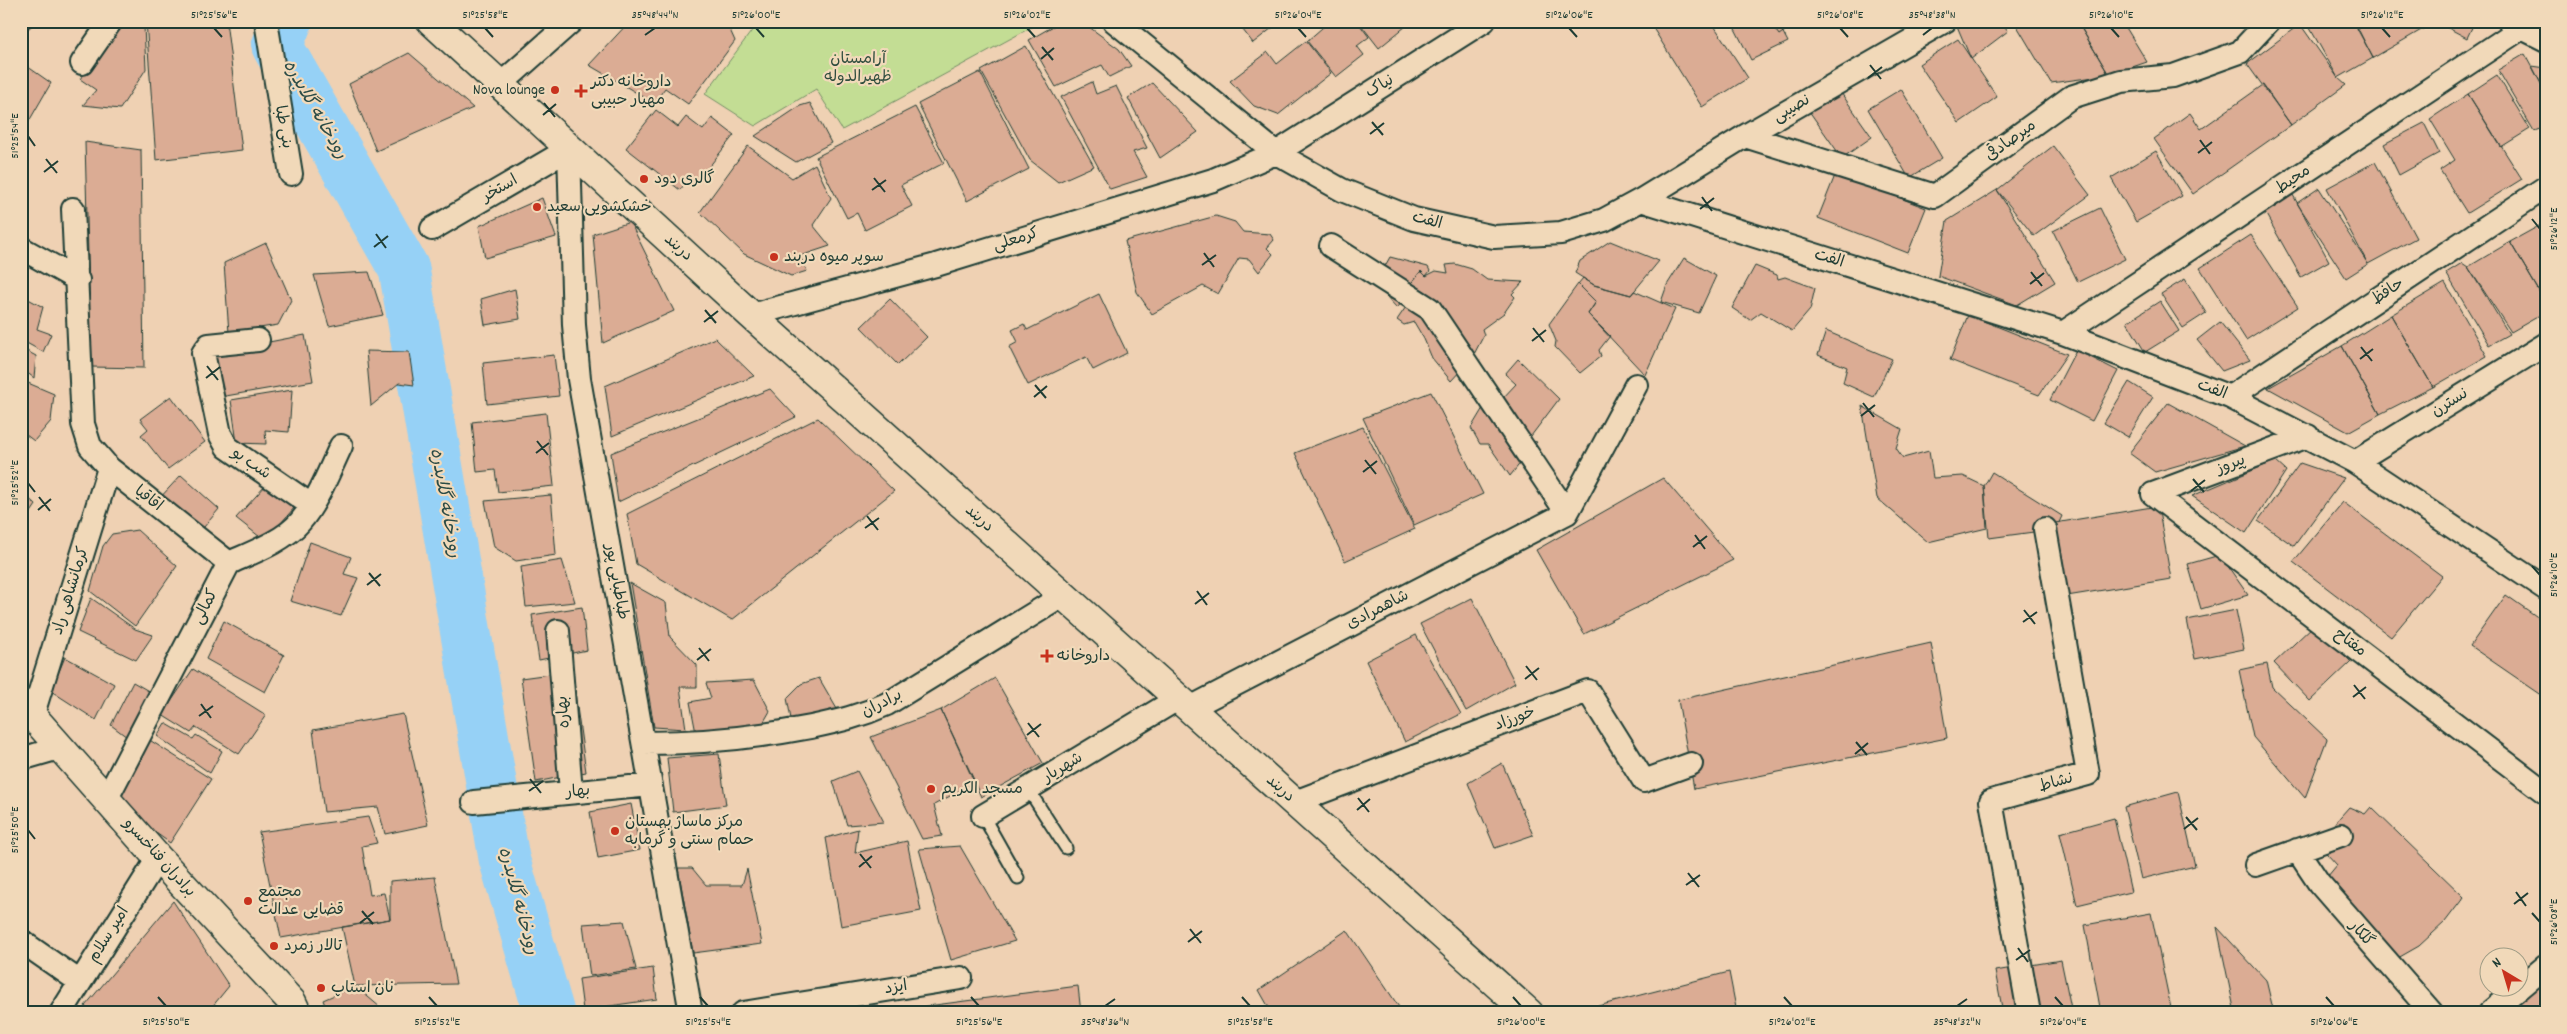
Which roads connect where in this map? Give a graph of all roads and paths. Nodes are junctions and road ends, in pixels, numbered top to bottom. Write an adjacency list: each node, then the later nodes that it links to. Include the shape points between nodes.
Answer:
1 (111, 21): 11 (street)
2 (266, 21): 16 (street, بنی طبا)
3 (431, 21): 12 (main road, دربند)
4 (572, 21): 12 (street)
5 (1114, 21): 15 (street, الفت)
6 (1484, 21): 15 (street, نیاک)
7 (1946, 21): 13 (street, نصیبی)
8 (2269, 21): 13 (street, میرصادقی, via 2240,52 2173,76 2121,80 2071,97 1935,196)
9 (2520, 23): 10 (street); 25 (street, محیط)
10 (2546, 40)
11 (82, 63)
12 (501, 84): 14 (main road, دربند)
13 (1745, 136): 18 (street, نصیبی)
14 (569, 148): 20 (street, استخر); 24 (main road, دربند); 44 (street, طباطبایی پور, via 574,325 579,379)
15 (1276, 153): 18 (street, الفت, via 1342,190 1414,219 1494,237 1561,233 1604,220); 24 (street, کرمعلی, via 1203,183 936,265)
16 (291, 174)
17 (2546, 187): 29 (street, حافظ)
18 (1641, 200): 25 (street, الفت)
19 (73, 209): 23 (street, اقاقیا)
20 (432, 229)
21 (1331, 246): 36 (street, via 1430,309)
22 (21, 248): 23 (street)
23 (78, 280): 33 (street, اقاقیا, via 83,424 90,446)
24 (751, 314): 40 (main road, دربند)
25 (2064, 333): 29 (street, الفت)
26 (258, 340): 35 (street, شب بو, via 209,345 203,354 222,442)
27 (2546, 344): 32 (street, نسترن)
28 (1636, 386): 36 (street)
29 (2230, 397): 30 (street, الفت)
30 (2308, 436): 32 (street, الفت); 34 (street, پیروز)
31 (341, 446): 35 (street)
32 (2355, 462): 39 (street, الفت)
33 (109, 468): 38 (street, اقاقیا); 43 (street, کرمانشاهی راد)
34 (2154, 494): 51 (street, مفتاح)
35 (311, 506): 38 (street, via 299,523 262,549)
36 (1567, 513): 42 (street, شاهمرادی)
37 (2045, 529): 71 (street, نشاط, via 2088,774 1991,801)
38 (229, 563): 52 (street, کمالی)
39 (2546, 589)
40 (1064, 595): 42 (main road, دربند); 44 (street, برادران, via 887,704 862,716 758,738)
41 (558, 632): 50 (street, بهاره)
42 (1184, 703): 49 (street, شهریار); 54 (main road, دربند)
43 (27, 709): 45 (main road, برادران فناخسرو)
44 (644, 743): 48 (street, طباطبایی پور)
45 (59, 748): 46 (street); 52 (main road, برادران فناخسرو)
46 (21, 759)
47 (1691, 764): 54 (street, خورزاد, via 1644,781 1588,691)
48 (652, 785): 50 (street, بهار); 68 (street, طباطبایی پور)
49 (1028, 789): 55 (street, شهریار); 57 (lane)
50 (570, 792): 53 (street, بهار)
51 (2546, 793)
52 (106, 800): 59 (main road, برادران فناخسرو)
53 (474, 802)
54 (1295, 802): 70 (main road, دربند)
55 (983, 816): 61 (lane, شهریار)
56 (2341, 835): 58 (street)
57 (1066, 848)
58 (2296, 850): 60 (street); 72 (street, گلکار, via 2318,883)
59 (158, 858): 65 (street, امیر سلام); 67 (main road, برادران فناخسرو, via 292,1002)
60 (2256, 865)
61 (1018, 878)
62 (21, 941): 65 (street)
63 (2546, 966): 73 (street)
64 (961, 978): 69 (street, ایزد)
65 (80, 982): 66 (street, امیر سلام)
66 (61, 1013)
67 (297, 1013)
68 (692, 1013)
69 (743, 1013)
70 (1530, 1013)
71 (2029, 1013)
72 (2432, 1013)
73 (2490, 1013)

